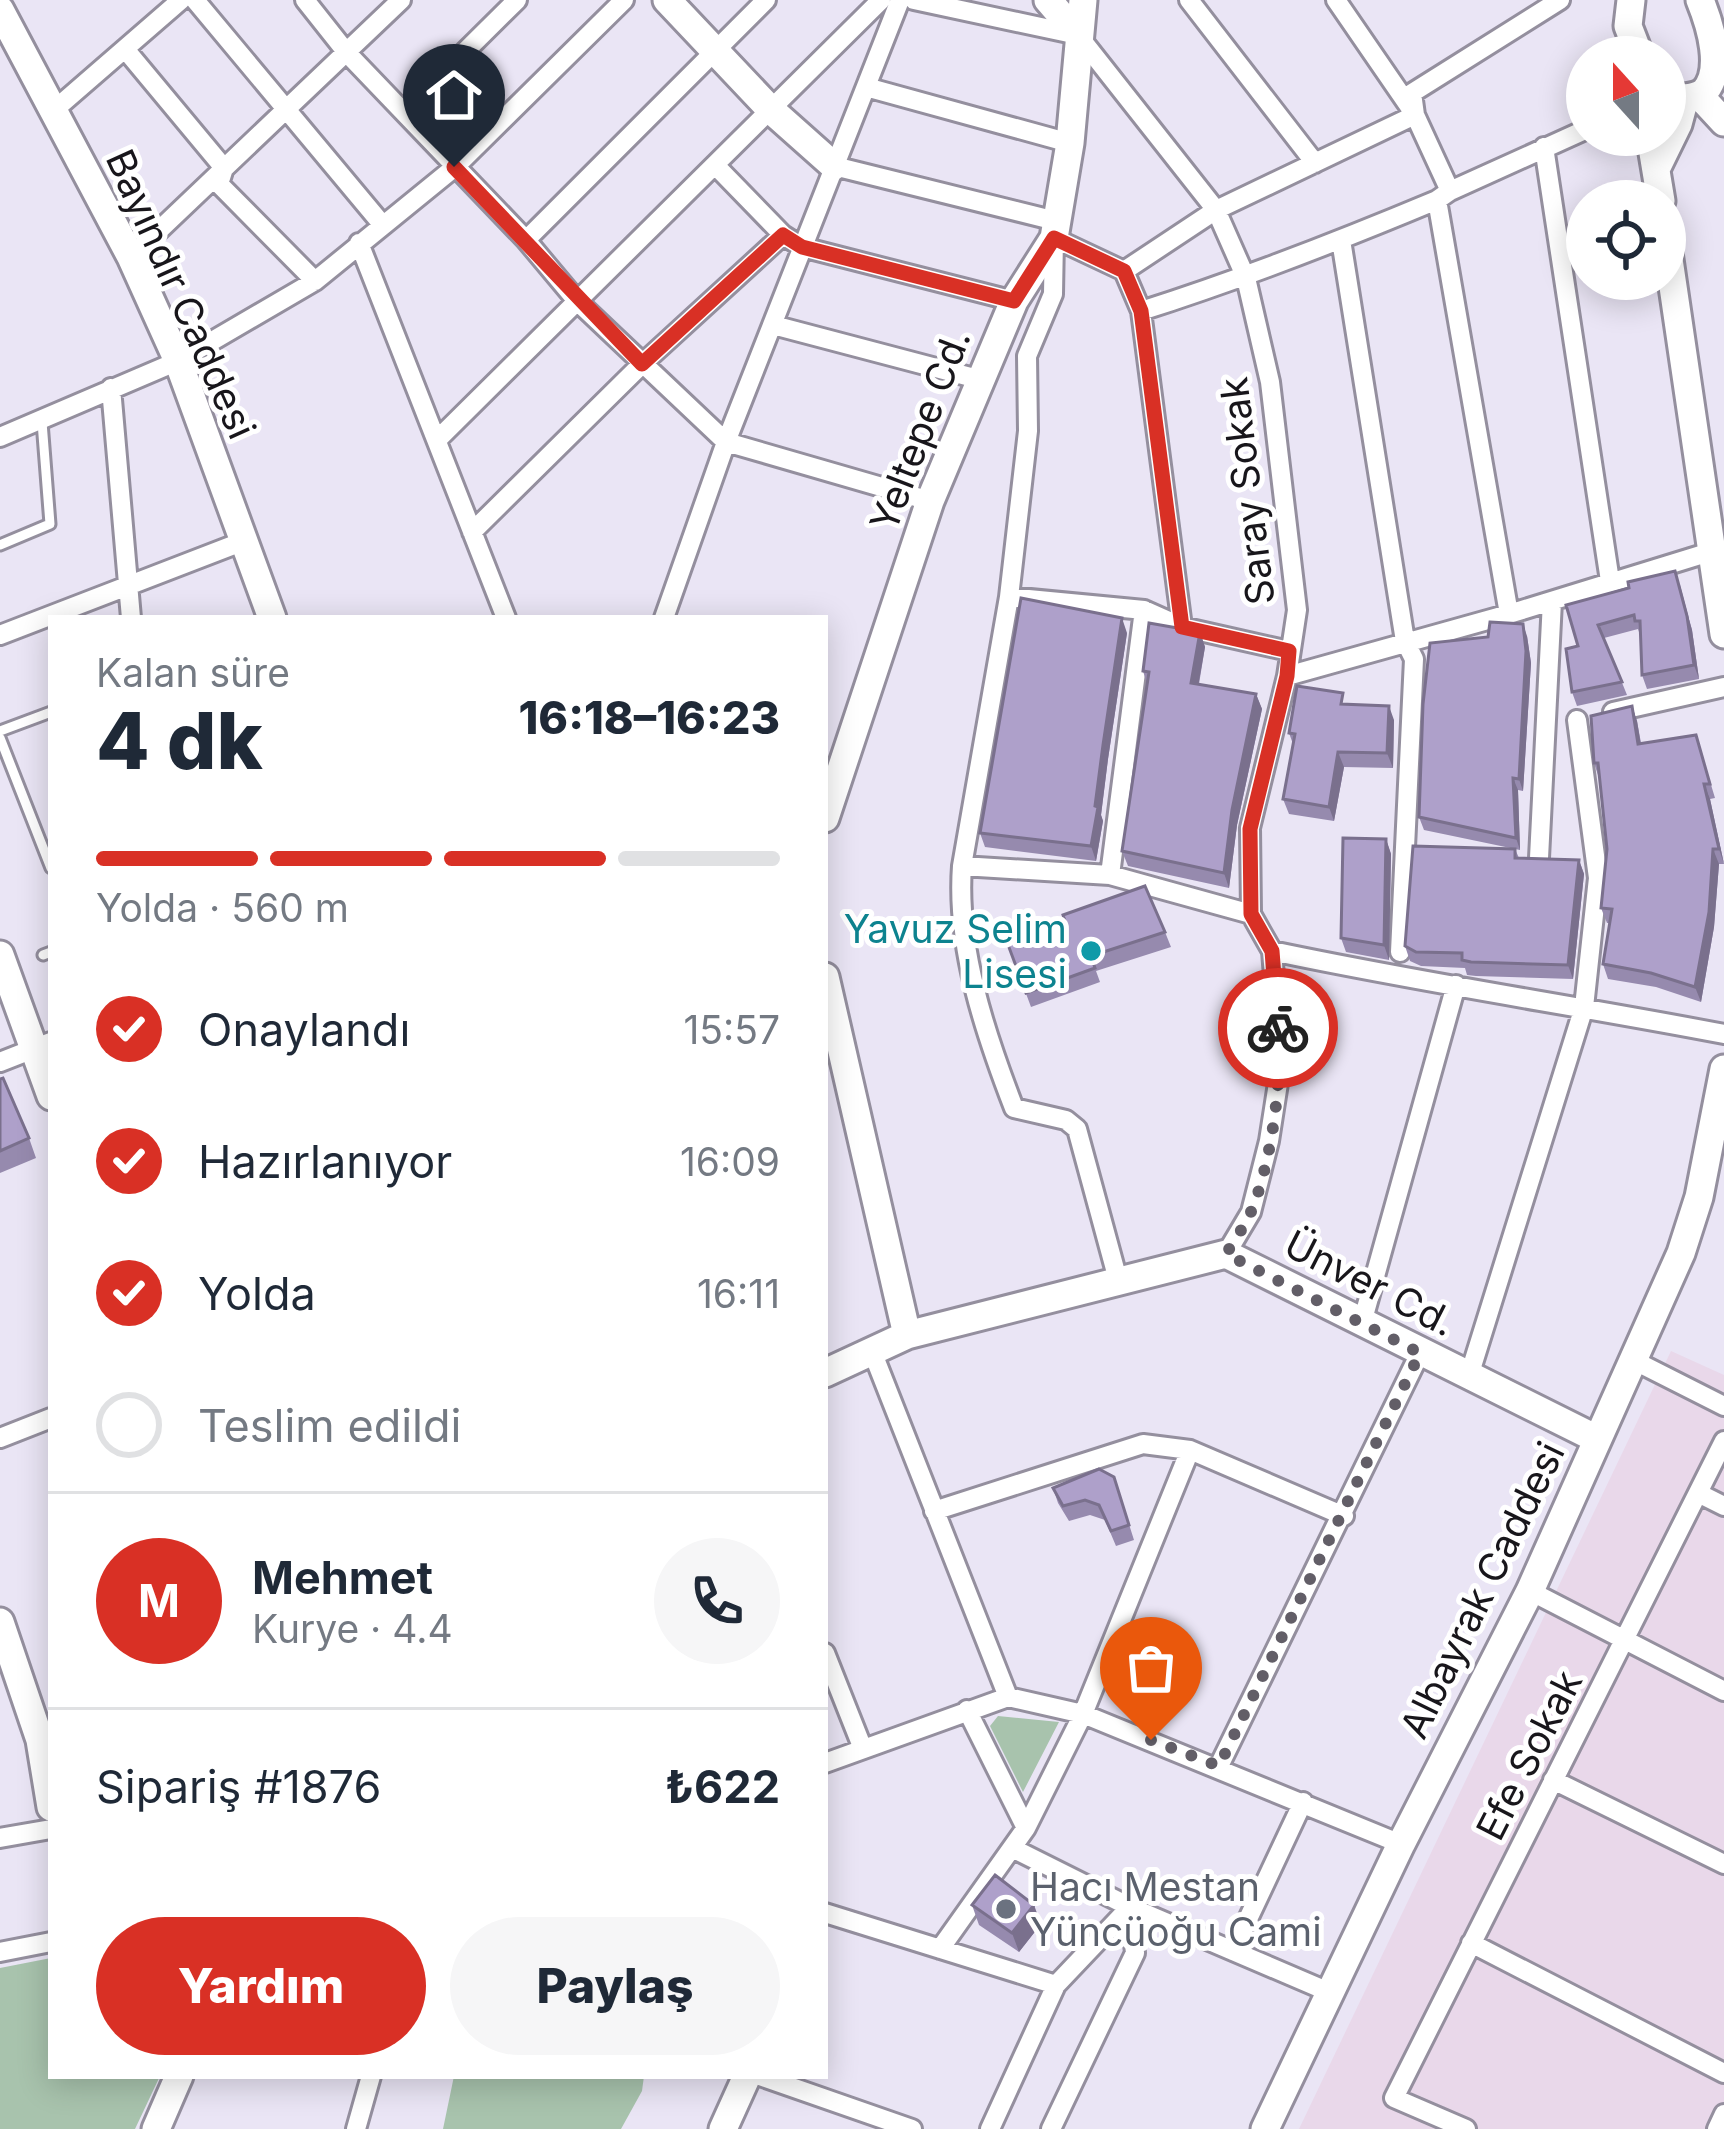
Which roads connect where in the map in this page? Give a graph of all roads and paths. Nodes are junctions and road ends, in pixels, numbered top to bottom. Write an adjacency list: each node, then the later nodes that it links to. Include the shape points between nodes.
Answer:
1 (181, 0): 23 (street)
2 (195, 0): 30 (street)
3 (305, 0): 25 (street)
4 (401, 0): 25 (street)
5 (517, 0): 32 (street)
6 (624, 0): 43 (street)
7 (667, 0): 24 (street)
8 (766, 0): 24 (street)
9 (881, 0): 29 (street)
10 (900, 0): 26 (street)
11 (914, 0): 20 (street)
12 (1048, 0): 20 (street)
13 (1083, 0): 20 (street, Yeltepe Cd.)
14 (1189, 0): 40 (street)
15 (1336, 0): 33 (street)
16 (1560, 0): 33 (street, via 1412,93)
17 (1700, 0): 22 (street)
18 (1626, 3): 21 (street)
19 (0, 10): 31 (street, Bayındır Caddesi)
20 (1078, 35): 36 (street, Yeltepe Cd.); 48 (street, Saray Sokak)
21 (1632, 36)
22 (1721, 46): 27 (street, via 1715,82)
23 (125, 49): 31 (street); 44 (street)
24 (716, 51): 29 (street); 52 (street)
25 (346, 53): 30 (street); 32 (street)
26 (866, 87): 36 (street); 42 (street)
27 (1686, 95)
28 (1686, 98): 34 (street)
29 (770, 109): 41 (street); 42 (street)
30 (286, 110): 44 (street); 49 (street)
31 (53, 111): 56 (street, Bayındır Caddesi)
32 (404, 112): 43 (street)
33 (1415, 116): 40 (street); 47 (street)
34 (1724, 122)
35 (1566, 138): 37 (street)
36 (1070, 143): 50 (street, Yeltepe Cd.)
37 (1544, 147): 47 (street); 78 (street)
38 (1654, 156): 45 (street)
39 (1662, 156): 45 (street)
40 (1316, 163): 48 (street)
41 (715, 165): 51 (street); 61 (street)
42 (834, 166): 50 (street); 55 (street)
43 (454, 167): 49 (street); 52 (street)
44 (224, 168): 56 (street); 59 (street, via 219,184)
45 (1656, 169): 46 (street)
46 (1657, 180)
47 (1444, 196): 53 (street); 83 (street)
48 (1216, 210): 57 (street); 58 (street, Saray Sokak)
49 (381, 223): 54 (street)
50 (1055, 230): 57 (street); 62 (street, Yeltepe Cd.); 80 (street, via 1053,294 1027,356 1028,431)
51 (783, 235): 55 (street); 66 (street)
52 (526, 240): 61 (street)
53 (1341, 240): 58 (street); 93 (street)
54 (359, 243): 59 (street); 71 (street)
55 (802, 247): 62 (street); 64 (street)
56 (130, 257): 65 (street, Bayındır Caddesi)
57 (1124, 271): 63 (street)
58 (1246, 278): 63 (street); 94 (street, Saray Sokak, via 1270,382 1288,529 1297,610)
59 (315, 280): 65 (street)
60 (1675, 300): 77 (street)
61 (578, 301): 66 (street); 71 (street)
62 (1014, 301): 67 (street, Yeltepe Cd.)
63 (1141, 311): 90 (street)
64 (772, 325): 67 (street); 72 (street)
65 (178, 361): 68 (street); 75 (street, Bayındır Caddesi)
66 (642, 364): 72 (street); 74 (street)
67 (978, 379): 73 (street, Yeltepe Cd.)
68 (111, 388): 69 (street); 79 (street)
69 (41, 419): 70 (street); 76 (lane, via 50,524)
70 (0, 437)
71 (437, 440): 74 (street)
72 (726, 442): 73 (street); 88 (street)
73 (930, 501): 101 (street, Yeltepe Cd.)
74 (472, 532): 87 (street)
75 (244, 541): 79 (street); 86 (street, Bayındır Caddesi)
76 (0, 545)
77 (1710, 551): 78 (street); 91 (street)
78 (1610, 581): 81 (street)
79 (126, 586): 84 (street); 85 (street)
80 (1009, 597): 82 (street); 104 (street)
81 (1552, 601): 83 (street); 99 (street)
82 (1144, 610): 90 (street); 105 (street)
83 (1509, 614): 93 (street)
84 (51, 615)
85 (130, 615)
86 (271, 615)
87 (505, 615)
88 (665, 615)
89 (48, 616): 92 (street)
90 (1182, 627): 94 (street)
91 (1724, 634)
92 (0, 635)
93 (1405, 641): 95 (street); 108 (street, via 1414,659)
94 (1289, 651): 95 (street, Saray Sokak)
95 (1287, 676): 106 (street, Saray Sokak, via 1250,829)
96 (1724, 687): 98 (street)
97 (48, 715): 100 (lane)
98 (1577, 720): 99 (street); 112 (street, via 1598,878)
99 (1545, 728): 102 (street)
100 (0, 735): 103 (lane)
101 (828, 808)
102 (1539, 858)
103 (48, 860)
104 (962, 866): 105 (street); 119 (street, via 959,909 994,1055 1014,1108 1077,1129)
105 (1110, 875): 106 (street)
106 (1251, 914): 107 (street, Saray Sokak)
107 (1272, 951): 110 (street); 118 (street, Saray Sokak, via 1281,1064 1251,1212)
108 (1400, 952)
109 (0, 955): 114 (street)
110 (1456, 986): 112 (street); 120 (street)
111 (828, 990): 121 (street)
112 (1583, 1007): 113 (street); 126 (street)
113 (1724, 1034)
114 (42, 1045): 115 (street); 117 (street)
115 (0, 1062)
116 (1724, 1069): 124 (street, Albayrak Caddesi, via 1699,1198)
117 (48, 1079)
118 (1226, 1254): 119 (street, Ünver Cd.); 120 (street, Ünver Cd.)
119 (1118, 1280): 121 (street, Ünver Cd.)
120 (1362, 1323): 123 (street, Ünver Cd.)
121 (907, 1335): 122 (street, Ünver Cd.)
122 (872, 1351): 125 (street, Ünver Cd.); 135 (street)
123 (1420, 1353): 126 (street, Ünver Cd.); 136 (street)
124 (1633, 1360): 127 (street); 130 (street, Albayrak Caddesi)
125 (828, 1372)
126 (1469, 1376): 130 (street, Ünver Cd.)
127 (1724, 1406)
128 (48, 1419): 129 (street)
129 (0, 1438)
130 (1597, 1439): 137 (street, Albayrak Caddesi)
131 (1724, 1441): 133 (street, Efe Sokak)
132 (1190, 1450): 135 (street, via 1143,1444); 136 (street); 144 (street)
133 (1698, 1493): 134 (street); 139 (street, Efe Sokak)
134 (1724, 1506)
135 (934, 1511): 142 (street)
136 (1344, 1516): 147 (street)
137 (1530, 1591): 139 (street); 154 (street, Albayrak Caddesi)
138 (0, 1622): 149 (street, via 40,1739)
139 (1624, 1640): 141 (street); 148 (street, Efe Sokak)
140 (828, 1661): 145 (street)
141 (1724, 1691)
142 (1008, 1697): 143 (street); 144 (street)
143 (967, 1710): 145 (street); 151 (street)
144 (1083, 1714): 147 (street); 151 (street)
145 (863, 1749): 146 (street)
146 (828, 1762)
147 (1219, 1766): 150 (street)
148 (1553, 1780): 156 (street); 160 (street, Efe Sokak)
149 (48, 1788)
150 (1303, 1802): 154 (street); 162 (street)
151 (1026, 1828): 155 (street)
152 (48, 1830): 153 (street)
153 (0, 1838)
154 (1401, 1844): 165 (street, Albayrak Caddesi)
155 (1012, 1848): 157 (street); 161 (street)
156 (1724, 1864)
157 (1130, 1907): 162 (street); 164 (street); 177 (street, via 1135,1953)
158 (828, 1914): 161 (street)
159 (48, 1943): 163 (street)
160 (1472, 1943): 166 (street); 179 (street, Efe Sokak, via 1394,2098)
161 (940, 1949): 164 (street)
162 (1233, 1951): 165 (street)
163 (0, 1952)
164 (1056, 1985): 176 (street)
165 (1329, 1992): 178 (street, Albayrak Caddesi)
166 (1724, 2073)
167 (178, 2079): 172 (street)
168 (370, 2079): 173 (street)
169 (746, 2079): 174 (street)
170 (769, 2079): 175 (street)
171 (1724, 2114): 180 (street)
172 (156, 2129)
173 (356, 2129)
174 (723, 2129)
175 (912, 2129)
176 (990, 2129)
177 (1051, 2129)
178 (1265, 2129)
179 (1466, 2129)
180 (1717, 2129)

